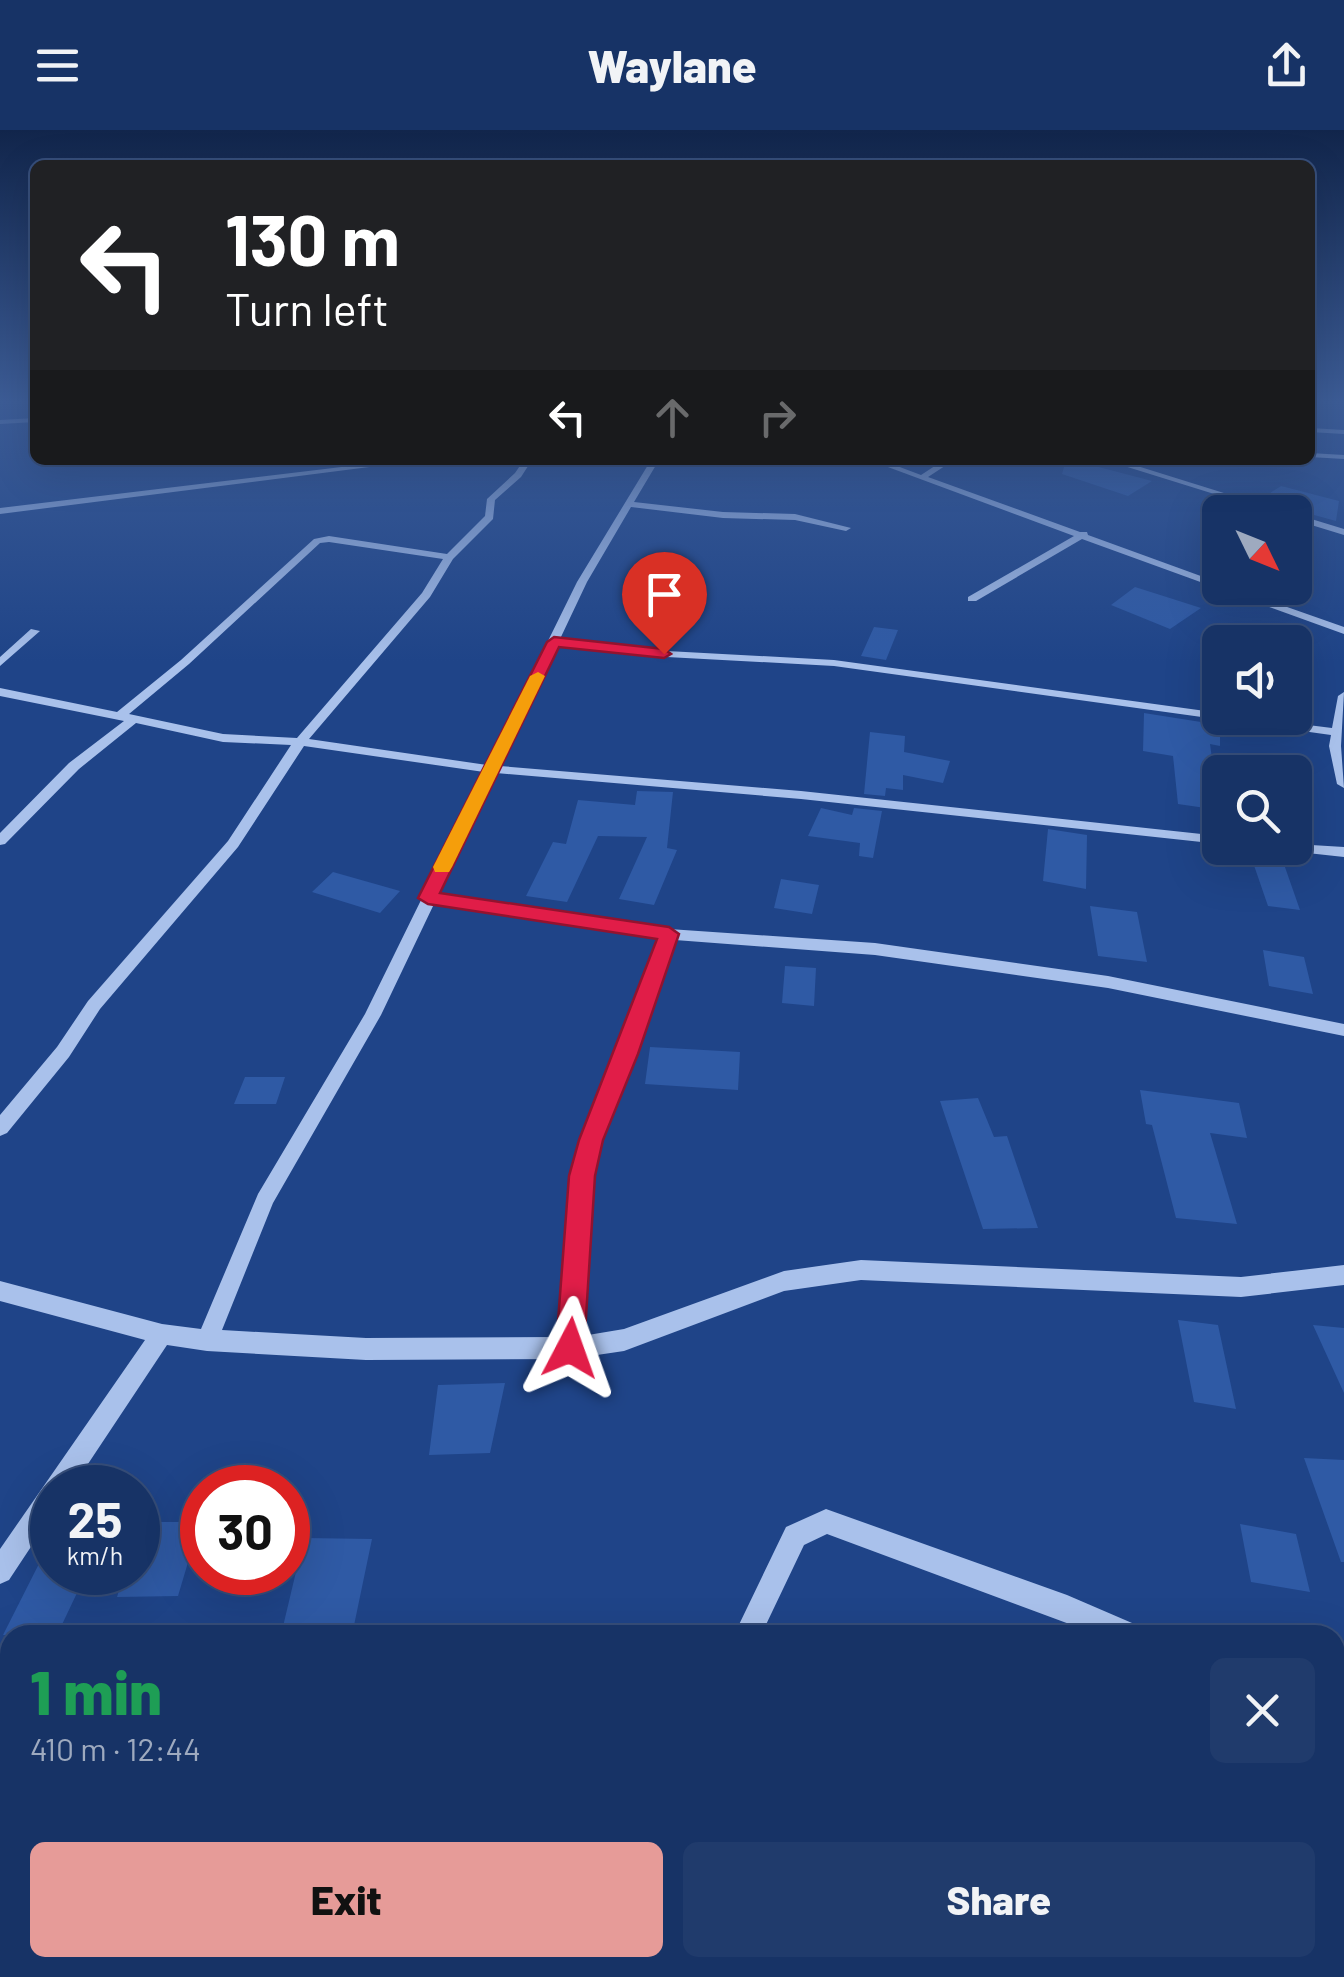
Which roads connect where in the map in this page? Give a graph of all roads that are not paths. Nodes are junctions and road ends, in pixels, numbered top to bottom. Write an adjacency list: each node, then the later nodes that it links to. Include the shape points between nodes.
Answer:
1 (180, 489): 6 (street)
2 (501, 489): 11 (street, via 490,499 490,517)
3 (636, 489): 5 (street)
4 (957, 489): 10 (street)
5 (627, 504): 8 (street, via 795,517); 17 (street)
6 (0, 511)
7 (1312, 522): 9 (street)
8 (846, 528)
9 (1344, 532)
10 (1084, 534): 12 (street); 13 (street)
11 (449, 557): 22 (street, via 317,541); 25 (street, via 426,595)
12 (1202, 579)
13 (972, 600)
14 (1272, 605): 16 (street)
15 (36, 630): 18 (street)
16 (1344, 631)
17 (554, 642): 21 (street, via 834,663); 26 (street)
18 (0, 663)
19 (0, 692): 22 (street)
20 (1344, 696): 24 (street)
21 (1202, 714)
22 (127, 718): 25 (street, via 223,738); 29 (street)
23 (1312, 729): 24 (street)
24 (1337, 732): 27 (street)
25 (300, 742): 26 (street); 35 (street, via 233,844 94,1005)
26 (491, 768): 28 (street); 32 (street)
27 (1344, 784)
28 (1202, 838)
29 (0, 841)
30 (1312, 849): 31 (street)
31 (1344, 852)
32 (428, 898): 33 (street); 39 (street, via 373,1015 265,1200)
33 (669, 934): 34 (street, via 875,949 1108,982); 40 (street, via 582,1176)
34 (1344, 1030)
35 (0, 1128)
36 (1344, 1274): 40 (street, via 1240,1287 860,1270 784,1281 624,1340)
37 (0, 1291): 38 (street)
38 (162, 1334): 39 (street); 41 (street)
39 (207, 1340): 40 (street, via 366,1349)
40 (570, 1348)
41 (73, 1465)
42 (30, 1526): 43 (street)
43 (0, 1570)
44 (752, 1625): 45 (street, via 796,1536 826,1521)
45 (1106, 1625)

